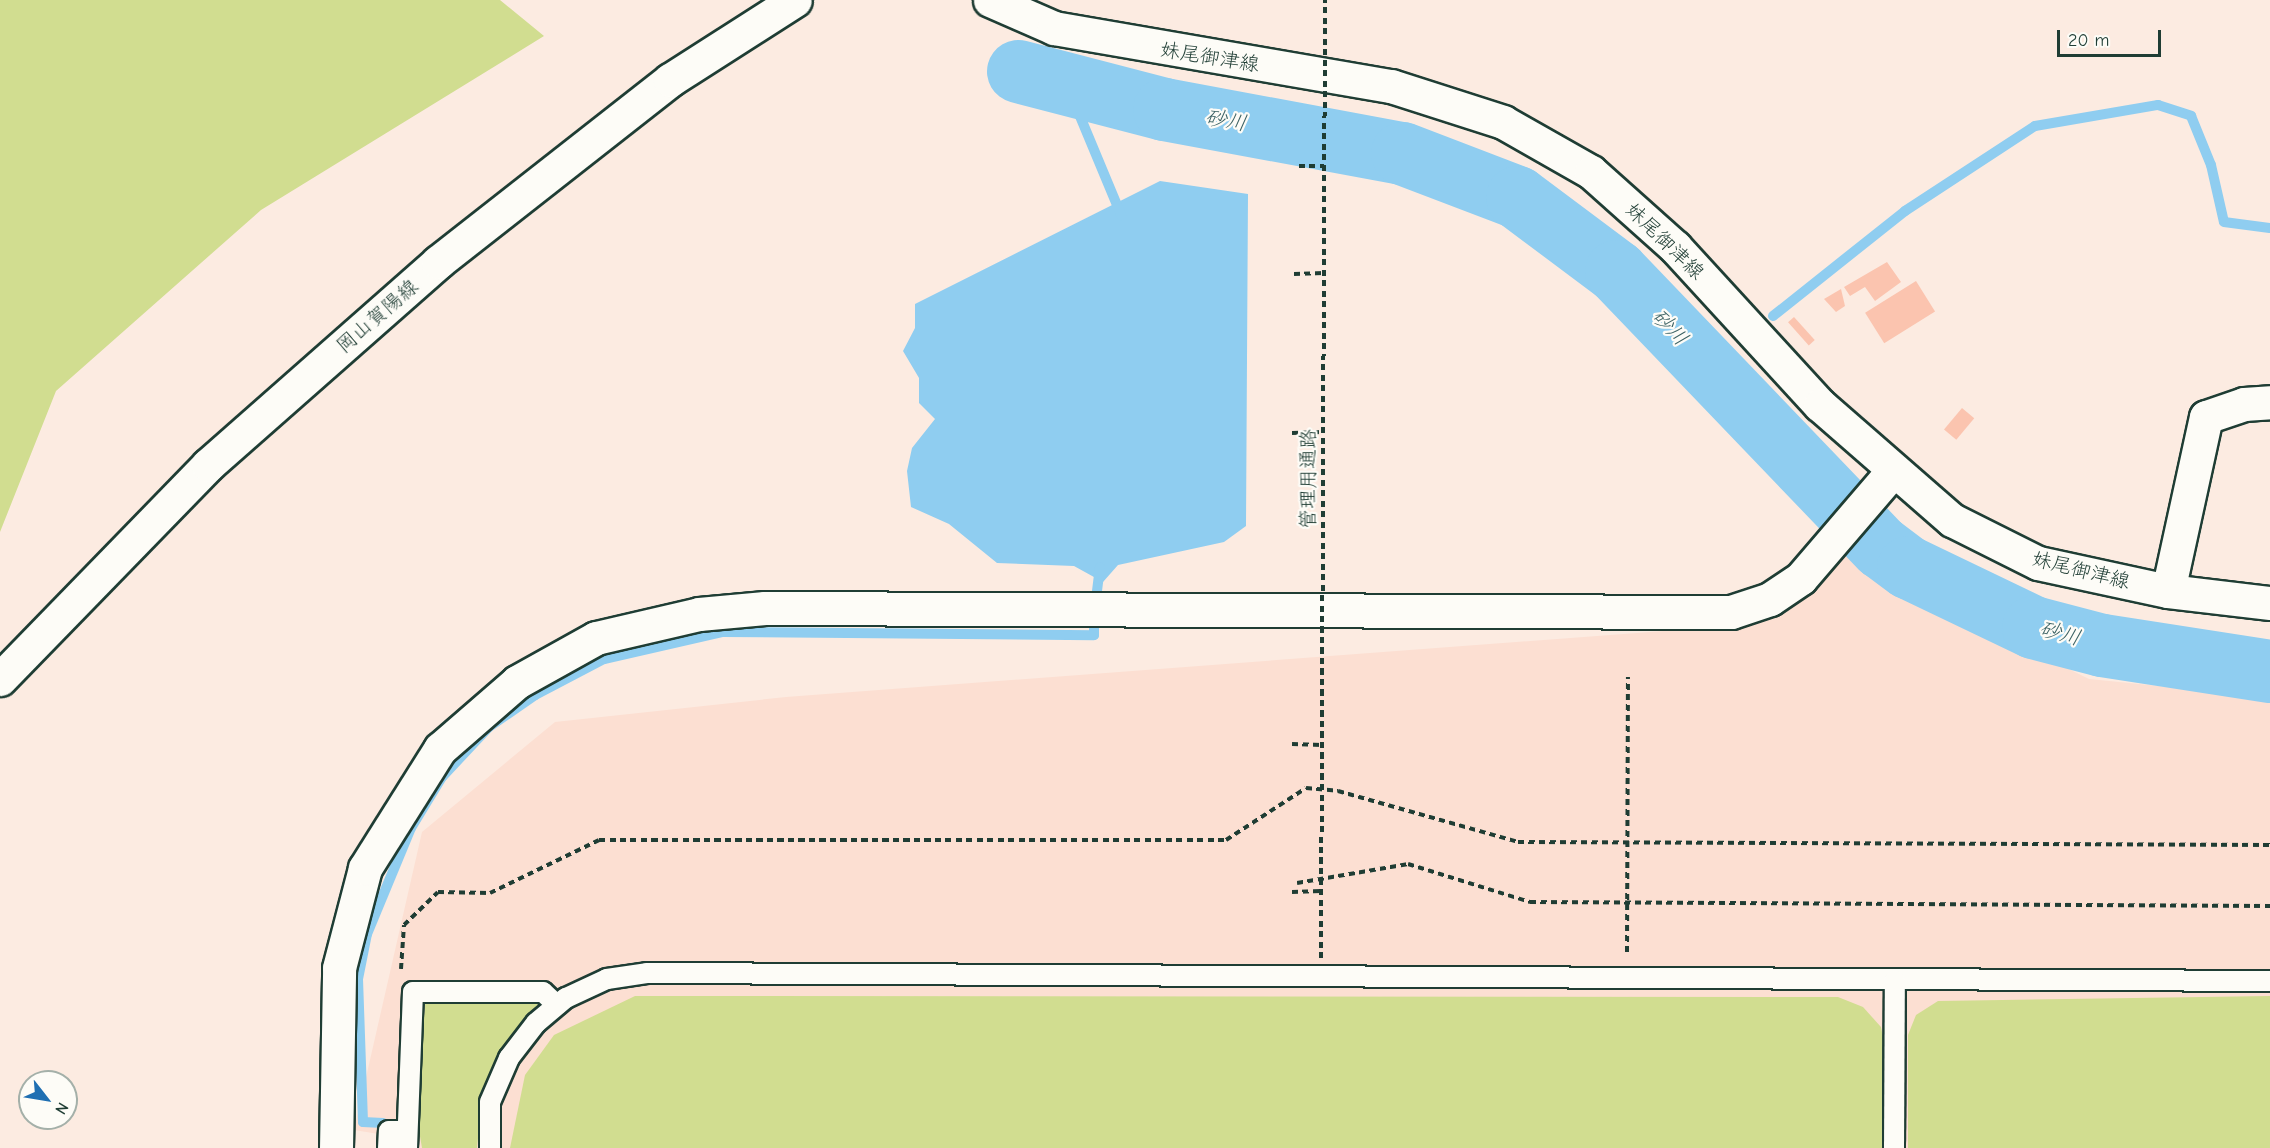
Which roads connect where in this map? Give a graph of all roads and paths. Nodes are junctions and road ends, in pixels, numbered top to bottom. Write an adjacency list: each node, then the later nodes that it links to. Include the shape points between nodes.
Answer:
1 (795, 0): 15 (main road, 岡山賀陽線, via 670,80 438,262 208,465)
2 (990, 0): 11 (main road, 妹尾御津線, via 1054,28 1391,86 1503,122 1592,172 1675,247 1820,405)
3 (1325, 0): 5 (path, 管理用通路, bridge)
4 (1299, 166): 5 (path)
5 (1324, 166): 6 (path, 管理用通路, bridge)
6 (1324, 273): 7 (path); 9 (path, 管理用通路, bridge)
7 (1294, 274)
8 (2270, 402): 12 (main road, via 2244,404 2206,417)
9 (1323, 432): 10 (path); 17 (path, 管理用通路, bridge)
10 (1292, 433)
11 (1892, 472): 12 (main road, 妹尾御津線, via 1952,520 2038,563); 32 (main road, via 1801,578 1770,599 1731,612 765,608 699,614 596,639 517,682 440,749 365,868 339,968)
12 (2168, 591): 13 (main road, 妹尾御津線)
13 (2270, 603)
14 (1628, 677): 18 (path)
15 (0, 680)
16 (1292, 744): 17 (path)
17 (1322, 745): 21 (path, 管理用通路, bridge)
18 (1628, 842): 19 (path); 23 (path); 29 (path, via 1518,842 1338,791 1306,788 1226,840 599,840 490,893 438,892 404,925)
19 (2270, 845)
20 (1297, 883): 23 (path, via 1408,864 1530,902)
21 (1321, 891): 22 (path); 25 (path, 管理用通路, bridge)
22 (1292, 892)
23 (1628, 903): 24 (path); 26 (path)
24 (2270, 906)
25 (1321, 958)
26 (1627, 979): 27 (lane); 30 (lane, via 647,973 607,979)
27 (1895, 981): 28 (lane); 35 (lane)
28 (2270, 981)
29 (400, 982)
30 (557, 1005): 31 (lane, via 543,992 413,992); 34 (lane, via 509,1059 490,1102)
31 (407, 1139): 33 (lane, via 389,1131)
32 (336, 1148)
33 (388, 1148)
34 (490, 1148)
35 (1894, 1148)

